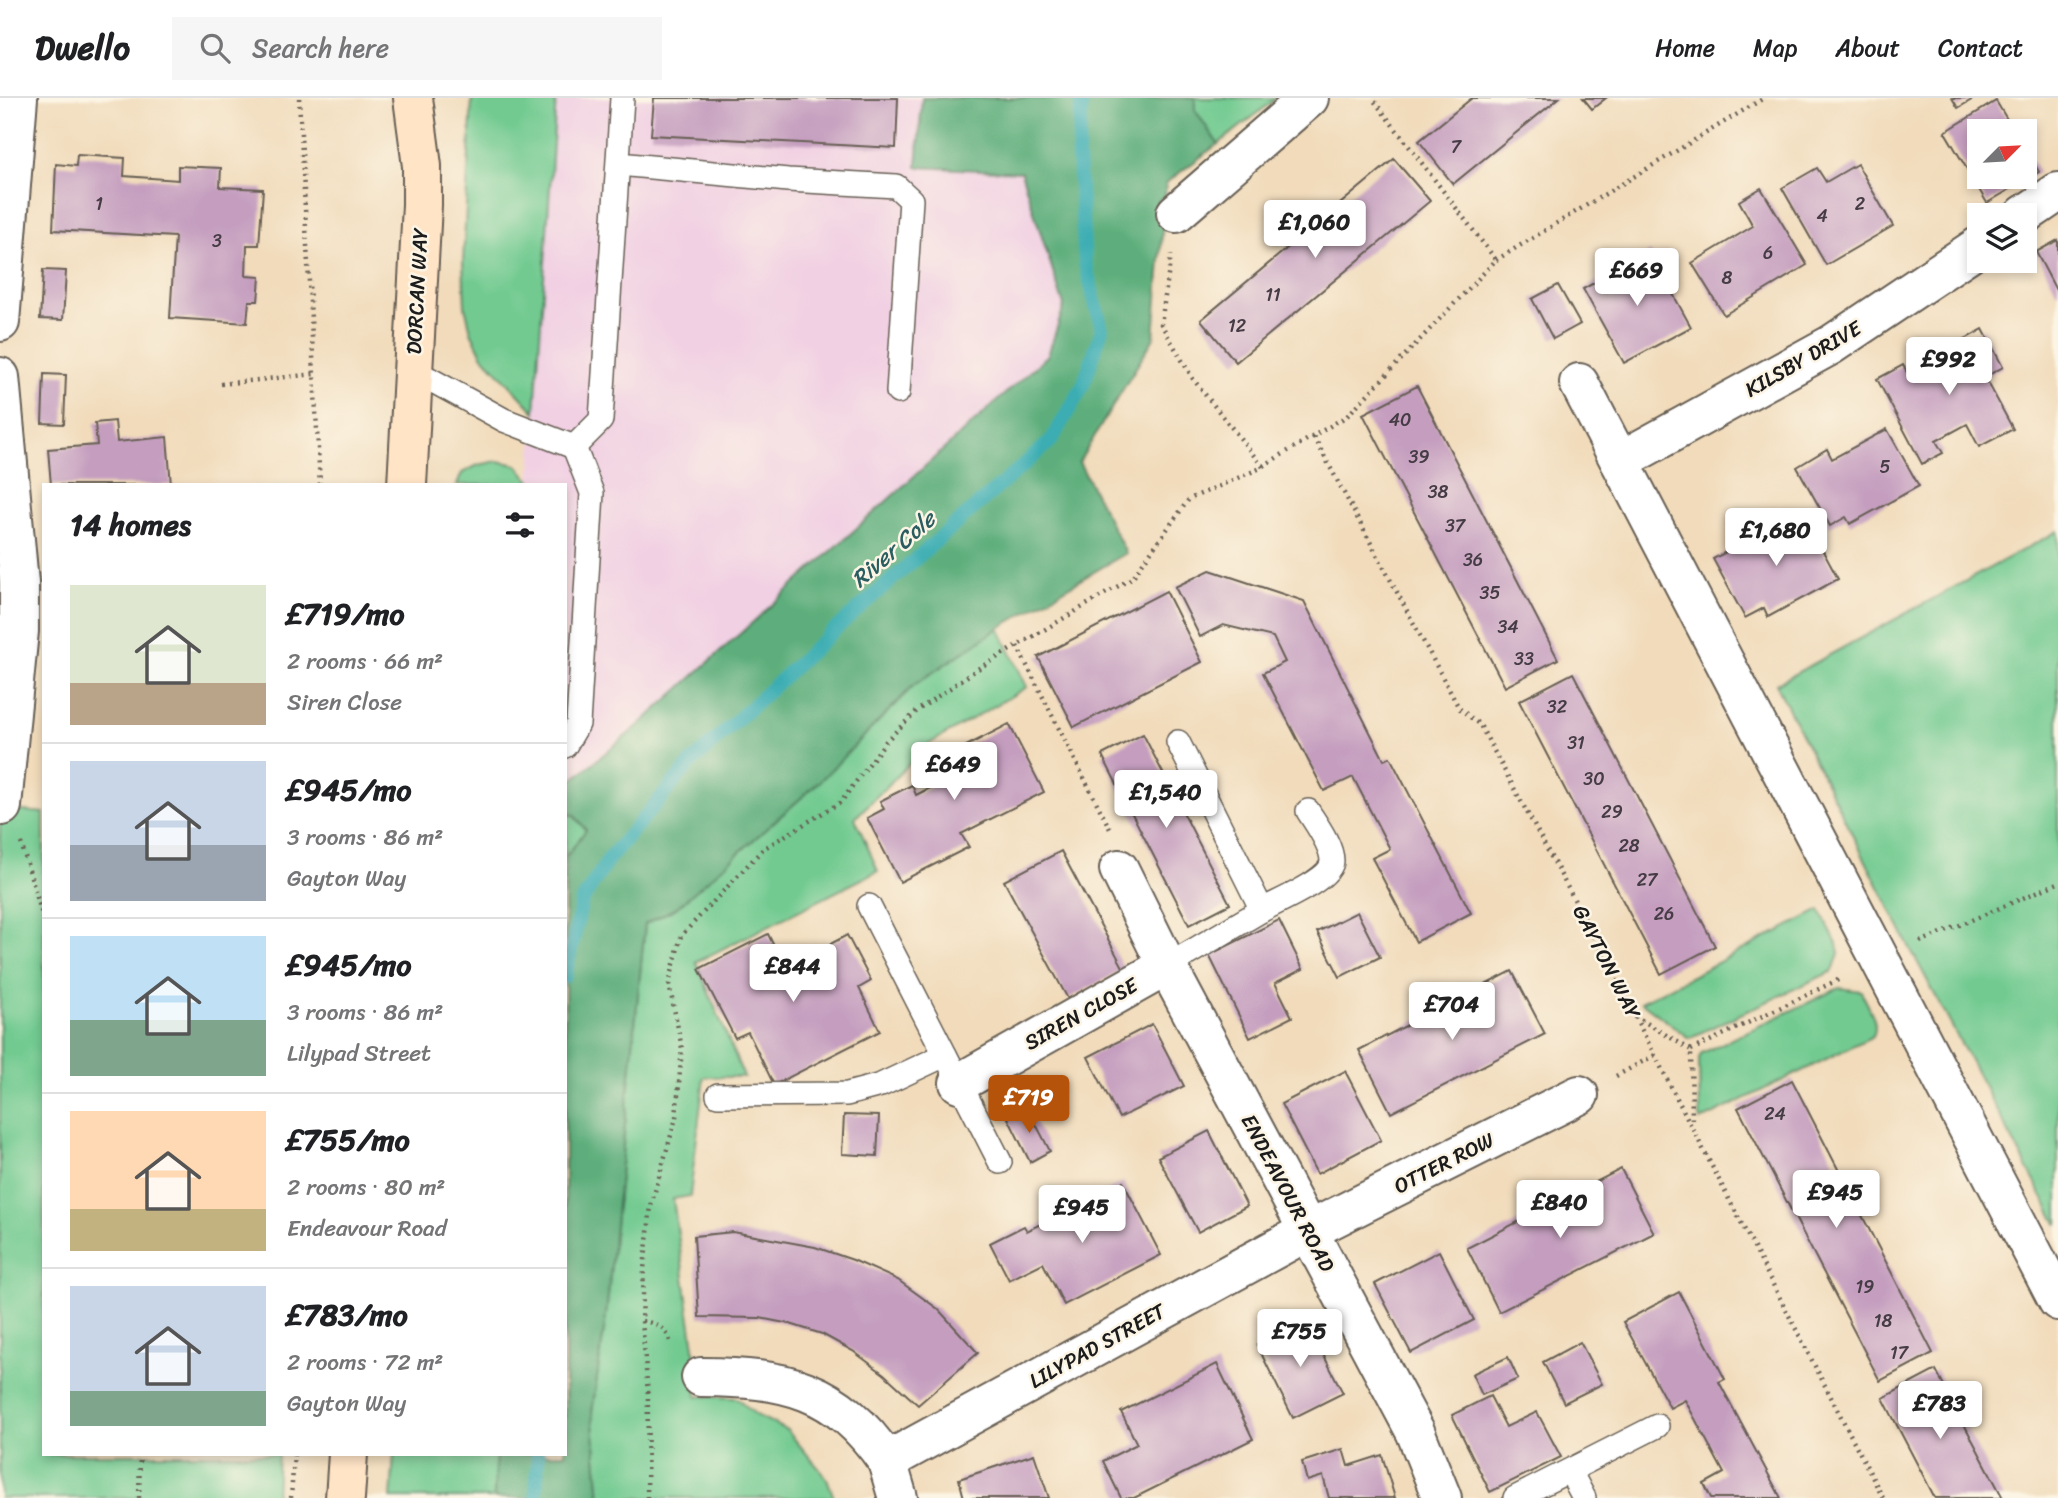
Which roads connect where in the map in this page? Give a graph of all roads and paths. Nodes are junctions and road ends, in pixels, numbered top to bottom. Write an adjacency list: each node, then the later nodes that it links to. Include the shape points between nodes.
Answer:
1 (18, 98): 14 (street)
2 (299, 98): 16 (path)
3 (413, 98): 15 (main road, DORCAN WAY, via 422,166)
4 (622, 98): 8 (lane)
5 (1309, 98): 11 (street)
6 (1372, 98): 13 (path)
7 (1764, 98): 13 (path)
8 (619, 164): 20 (lane, via 896,186 911,200); 22 (lane, via 601,420)
9 (2058, 192): 10 (street)
10 (2037, 206)
11 (1177, 213): 24 (path, via 1161,324 1194,379)
12 (1967, 254): 23 (street, KILSBY DRIVE, via 1831,345)
13 (1496, 260): 21 (path, via 1347,416)
14 (0, 322)
15 (413, 370): 22 (lane, via 504,420); 26 (main road, DORCAN WAY)
16 (315, 374): 19 (path); 25 (path)
17 (0, 377): 30 (street, via 19,583 19,631)
18 (1579, 383): 23 (street)
19 (221, 384)
20 (898, 391)
21 (1314, 437): 24 (path); 39 (path, GAYTON WAY, via 1459,708 1480,725)
22 (574, 447): 29 (lane, via 592,494 578,724)
23 (1620, 461): 37 (street)
24 (1263, 467): 27 (path, via 1189,499 1132,578)
25 (320, 483)
26 (407, 483)
27 (1017, 646): 32 (path, via 1120,850); 58 (path, via 918,710 886,741 841,802 763,849 681,936 669,984 682,1048 676,1118 651,1205 644,1269)
28 (1178, 742): 35 (lane)
29 (567, 743)
30 (2, 806): 36 (path, via 20,807 23,852)
31 (1308, 811): 35 (lane, via 1328,848 1329,870)
32 (1119, 869): 38 (street, ENDEAVOUR ROAD)
33 (2058, 883): 37 (path)
34 (869, 906): 41 (lane)
35 (1262, 911): 38 (lane)
36 (42, 914)
37 (1880, 959): 40 (path); 47 (street)
38 (1167, 966): 41 (street, SIREN CLOSE); 46 (street, ENDEAVOUR ROAD)
39 (1634, 1015): 40 (path); 44 (path, GAYTON WAY)
40 (1691, 1050): 44 (path)
41 (952, 1069): 42 (lane, via 847,1094); 45 (lane)
42 (718, 1095)
43 (1579, 1095): 46 (street, OTTER ROW)
44 (1692, 1124): 63 (path, GAYTON WAY)
45 (1000, 1162)
46 (1308, 1231): 53 (street, LILYPAD STREET); 60 (street, ENDEAVOUR ROAD, via 1415,1431)
47 (2058, 1301)
48 (701, 1377): 53 (street, via 762,1379 803,1389 851,1418)
49 (1657, 1426): 54 (lane)
50 (140, 1456): 55 (path)
51 (293, 1456): 56 (path)
52 (348, 1456): 57 (main road)
53 (887, 1461): 59 (street)
54 (1570, 1471): 61 (lane); 62 (lane)
55 (139, 1498)
56 (291, 1498)
57 (345, 1498)
58 (647, 1498)
59 (898, 1498)
60 (1442, 1498)
61 (1515, 1498)
62 (1584, 1498)
63 (1883, 1498)

